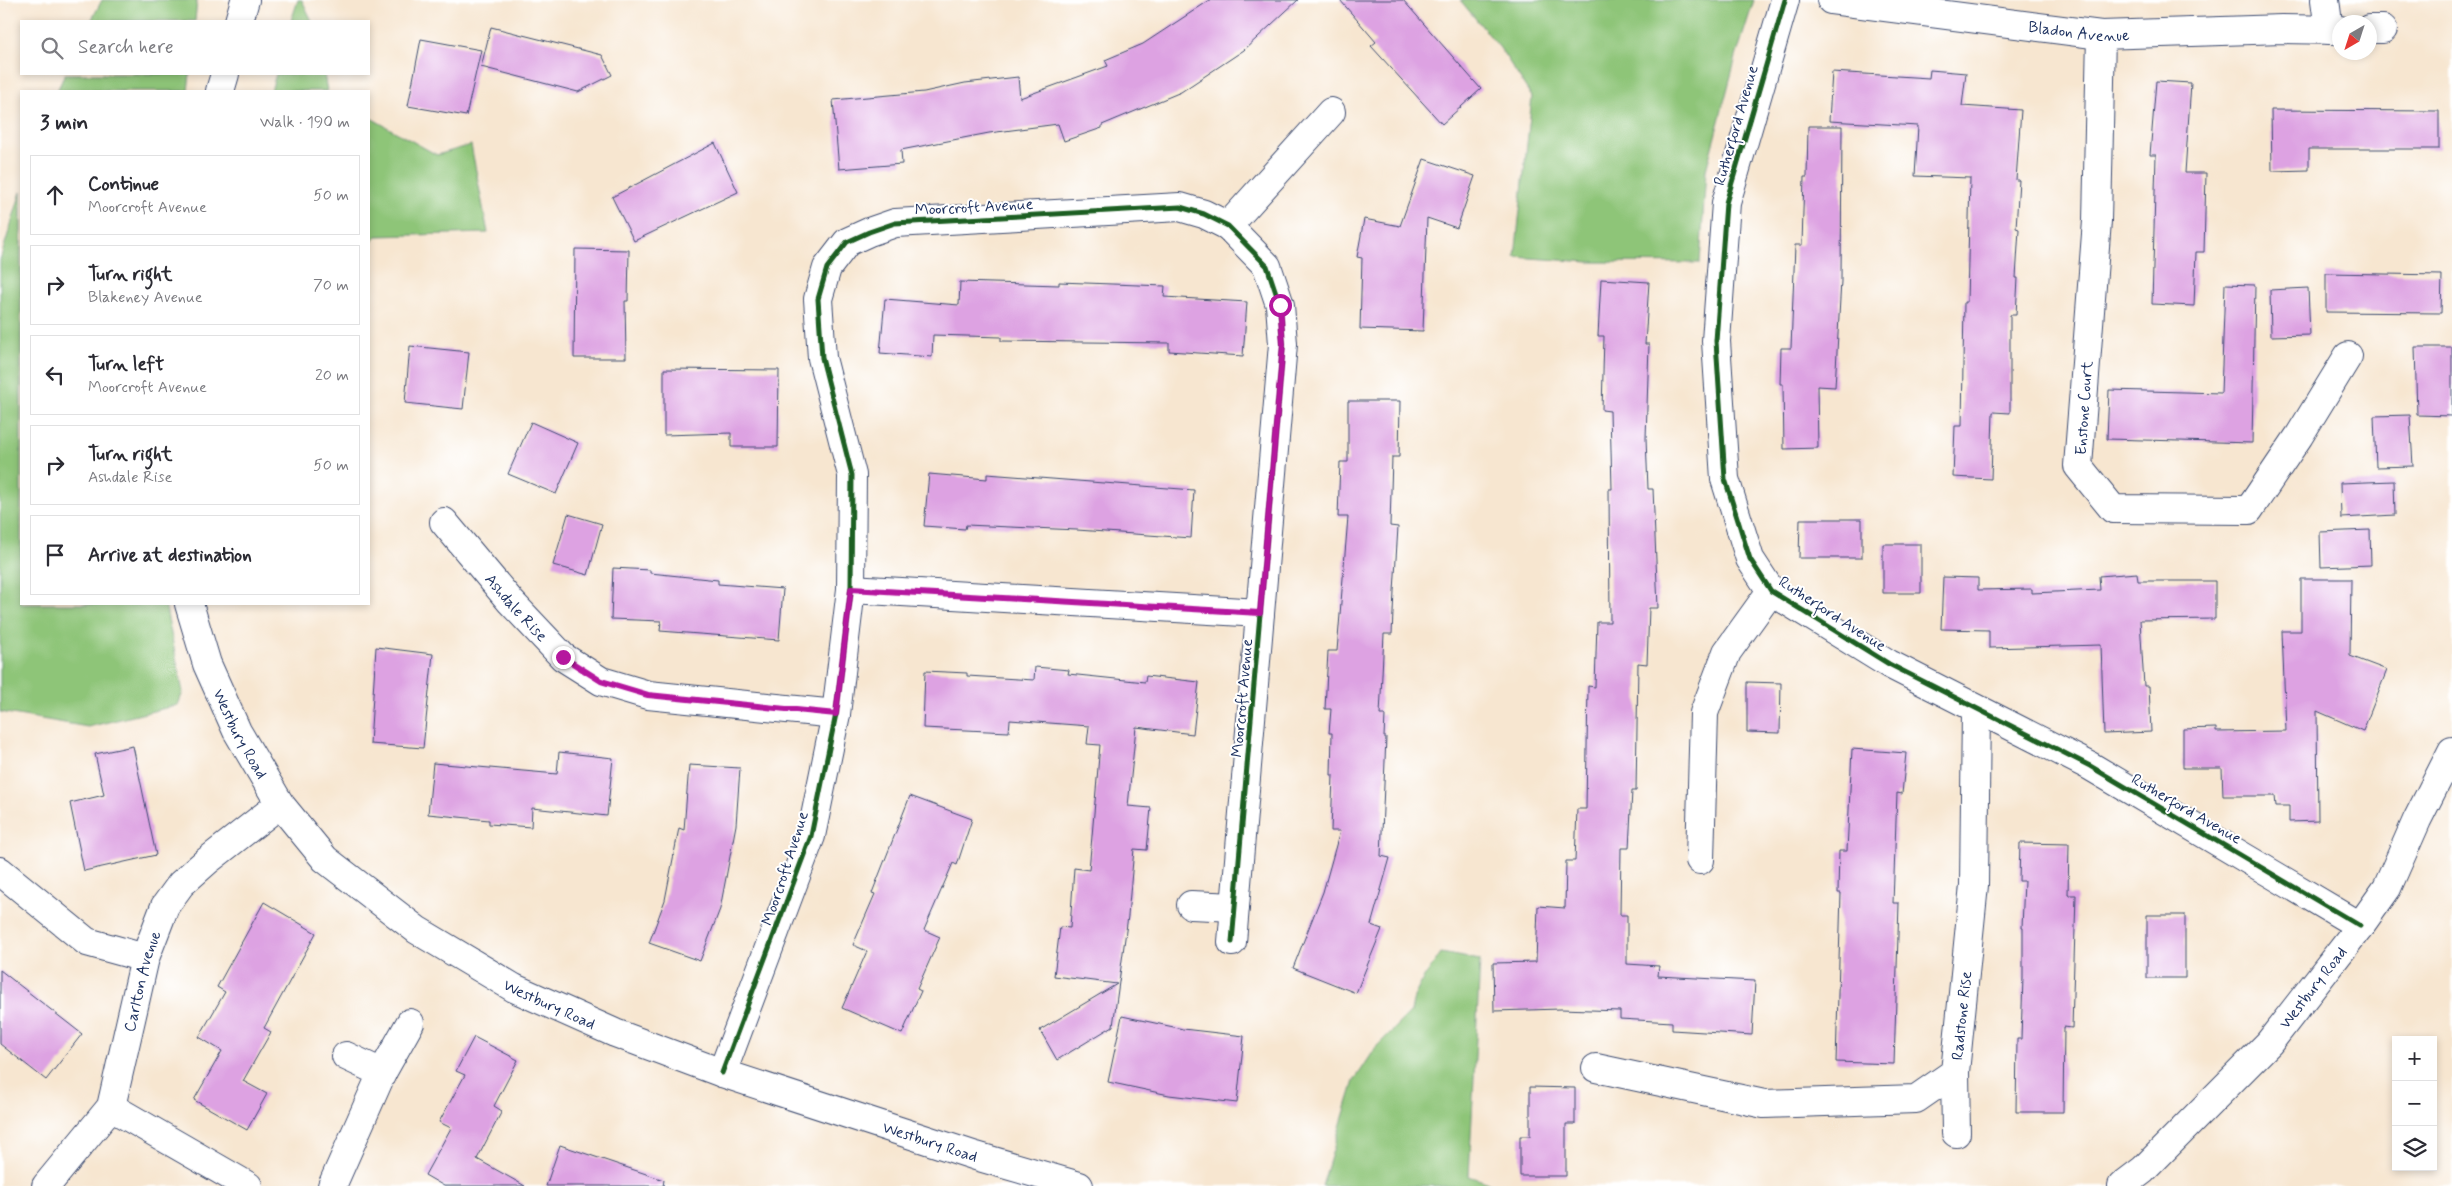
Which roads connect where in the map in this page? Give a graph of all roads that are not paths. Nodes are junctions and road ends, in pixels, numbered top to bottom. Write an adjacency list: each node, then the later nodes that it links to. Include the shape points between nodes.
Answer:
1 (245, 0): 5 (street)
2 (1785, 0): 16 (street, Rutherford Avenue, via 1726,203 1716,341 1725,479 1750,559)
3 (1831, 0): 8 (street, Bladon Avenue)
4 (2325, 0): 6 (street, Bladon Avenue)
5 (239, 20)
6 (2332, 23)
7 (2332, 30): 8 (street, Bladon Avenue)
8 (2101, 35): 13 (street, Enstone Court, via 2097,221 2078,466 2113,509 2249,510)
9 (225, 75): 10 (street)
10 (220, 90)
11 (1332, 112): 12 (street)
12 (1228, 226): 15 (street, Moorcroft Avenue, via 1180,207 895,223 847,242 827,268 818,299 822,358 852,475); 18 (street, Moorcroft Avenue, via 1267,266 1280,305 1283,344)
13 (2348, 356)
14 (444, 522): 20 (street, Ashdale Rise, via 563,657 601,681 648,695)
15 (851, 589): 18 (street); 20 (street, Moorcroft Avenue)
16 (1771, 591): 19 (street, Rutherford Avenue, via 1889,664); 23 (street, Rutherford Avenue, via 1727,652 1704,713)
17 (190, 605): 22 (street, Westbury Road, via 207,664 237,731)
18 (1260, 613): 26 (street, Moorcroft Avenue)
19 (1976, 709): 27 (street, Rutherford Avenue, via 2090,766); 33 (street, Radstone Rise, via 1974,885)
20 (836, 714): 35 (street, Moorcroft Avenue, via 811,836)
21 (2452, 751): 27 (street, Westbury Road, via 2387,888)
22 (280, 804): 29 (street, Carlton Avenue, via 181,884 165,906); 35 (street, Westbury Road, via 325,860 417,930 514,988 616,1033)
23 (1700, 860)
24 (0, 870): 29 (street, via 88,942)
25 (1191, 905): 26 (street)
26 (1235, 907): 28 (street, Moorcroft Avenue)
27 (2360, 926): 42 (street, Westbury Road, via 2269,1043 2143,1170)
28 (1232, 942)
29 (146, 958): 36 (street, Carlton Avenue)
30 (410, 1023): 34 (street)
31 (346, 1056): 34 (street)
32 (1596, 1068): 33 (street, Radstone Rise, via 1764,1104 1916,1100)
33 (1955, 1072): 37 (street)
34 (382, 1073): 40 (street)
35 (722, 1073): 41 (street, Westbury Road)
36 (111, 1107): 38 (street, Carlton Avenue); 39 (street)
37 (1956, 1133)
38 (46, 1186)
39 (248, 1186)
40 (332, 1186)
41 (1078, 1186)
42 (2122, 1186)

